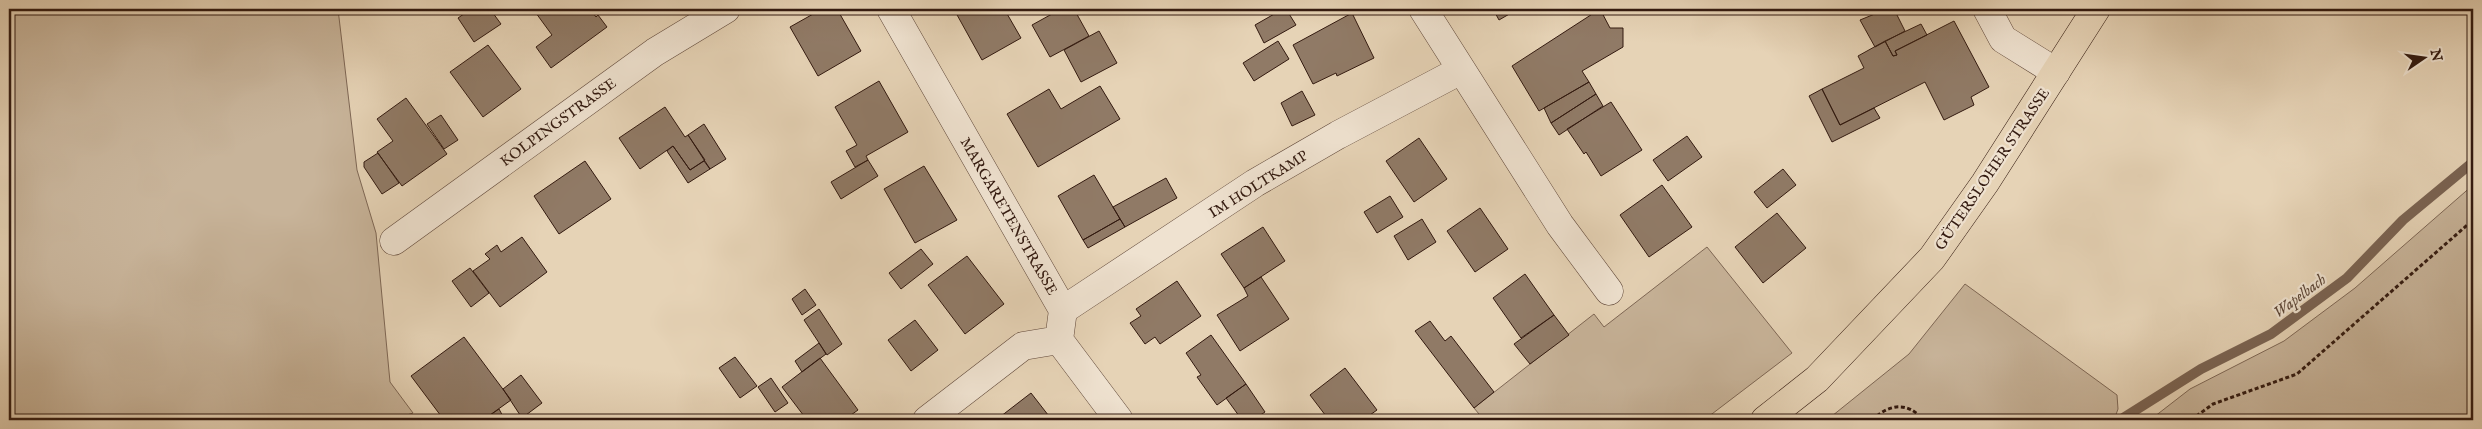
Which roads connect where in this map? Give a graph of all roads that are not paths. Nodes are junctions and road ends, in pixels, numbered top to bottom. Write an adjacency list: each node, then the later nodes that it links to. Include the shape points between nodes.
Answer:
1 (726, 9): 8 (street, KOLPINGSTRASSE, via 655,52)
2 (891, 9): 10 (street, MARGARETENSTRASSE)
3 (1422, 9): 6 (street)
4 (1987, 9): 7 (street, via 2003,39)
5 (2096, 9): 7 (main road, GÜTERSLOHER STRASSE)
6 (1461, 70): 9 (street, via 1560,225); 10 (street, IM HOLTKAMP, via 1255,183)
7 (2056, 72): 14 (main road, GÜTERSLOHER STRASSE, via 1932,258 1817,378)
8 (394, 241)
9 (1609, 290)
10 (1063, 310): 11 (street, MARGARETENSTRASSE)
11 (1059, 340): 12 (street, via 1023,346); 13 (street)
12 (926, 420)
13 (1119, 420)
14 (1765, 420)

